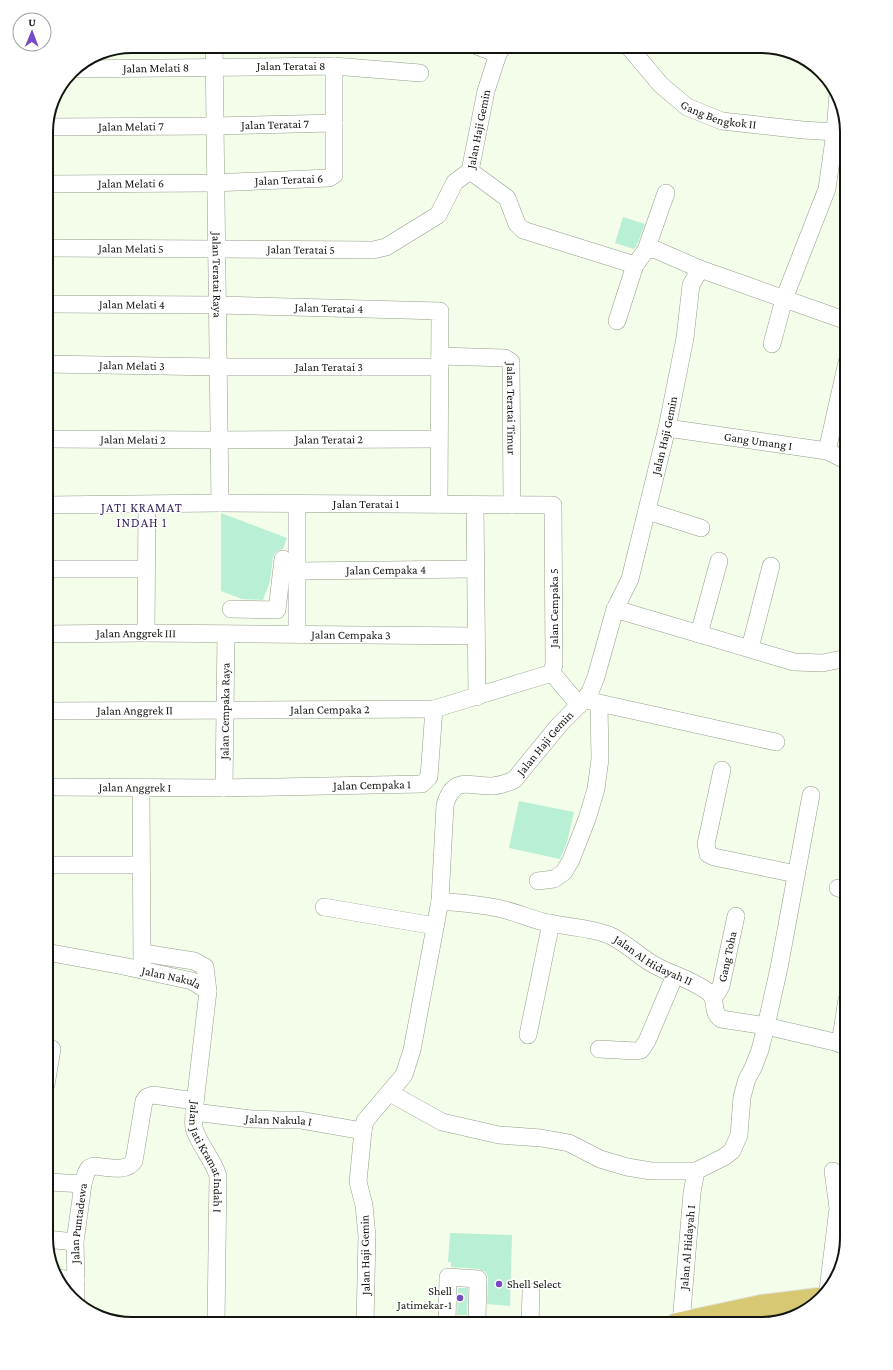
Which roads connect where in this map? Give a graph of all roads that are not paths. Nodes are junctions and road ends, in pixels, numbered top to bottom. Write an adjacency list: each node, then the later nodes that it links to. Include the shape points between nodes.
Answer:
1 (214, 53): 5 (street, Jalan Teratai Raya)
2 (500, 53): 13 (street, Jalan Haji Gemin, via 486,91)
3 (634, 53): 12 (street, Gang Bengkok II, via 661,85 687,107 722,121)
4 (334, 66): 5 (street, Jalan Teratai 8); 7 (street); 9 (street, Jalan Teratai 8)
5 (214, 67): 6 (street, Jalan Melati 8); 10 (street, Jalan Teratai Raya)
6 (85, 69)
7 (420, 73)
8 (837, 110): 12 (street)
9 (334, 123): 10 (street, Jalan Teratai 7); 14 (street, Jalan Teratai 6, via 334,175 328,178)
10 (215, 126): 11 (street, Jalan Melati 7); 14 (street, Jalan Teratai Raya)
11 (53, 127)
12 (835, 132): 23 (street, via 827,189)
13 (470, 171): 18 (street, Jalan Haji Gemin, via 455,182 438,215); 21 (street, via 507,198 517,224 523,230)
14 (216, 183): 15 (street, Jalan Melati 6); 19 (street, Jalan Teratai Raya)
15 (53, 184)
16 (666, 193): 20 (street)
17 (53, 248): 19 (street, Jalan Melati 5)
18 (386, 248): 19 (street, Jalan Teratai 5)
19 (217, 249): 25 (street, Jalan Teratai Raya)
20 (646, 250): 21 (street); 22 (street, via 654,249)
21 (635, 265): 27 (street)
22 (700, 269): 23 (street); 33 (street, Jalan Haji Gemin, via 691,285 685,338)
23 (784, 299): 26 (street); 28 (street)
24 (53, 304): 25 (street, Jalan Melati 4)
25 (218, 305): 29 (street, Jalan Teratai 4, via 440,311); 31 (street, Jalan Teratai Raya)
26 (840, 319)
27 (617, 321)
28 (772, 344)
29 (440, 362): 31 (street, Jalan Teratai 3); 35 (street); 45 (street, Jalan Teratai Timur, via 505,358 511,362)
30 (53, 364): 31 (street, Jalan Melati 3)
31 (218, 367): 36 (street, Jalan Teratai Raya)
32 (840, 393): 37 (street)
33 (667, 428): 37 (street, Gang Umang I); 46 (street, Jalan Haji Gemin)
34 (53, 439): 36 (street, Jalan Melati 2)
35 (439, 439): 36 (street, Jalan Teratai 2); 41 (street)
36 (219, 440): 39 (street, Jalan Teratai Raya)
37 (827, 451): 38 (street, Gang Umang I)
38 (840, 458)
39 (220, 503): 40 (street, Jalan Teratai 1); 43 (street, Jalan Teratai 1)
40 (297, 504): 41 (street, Jalan Teratai 1); 54 (street)
41 (439, 504): 44 (street, Jalan Teratai 1)
42 (53, 505): 43 (street, Jalan Teratai 1)
43 (147, 505): 52 (street)
44 (474, 505): 45 (street, Jalan Teratai 1); 53 (street)
45 (512, 505): 66 (street, Jalan Cempaka 5, via 553,505)
46 (647, 511): 47 (street); 57 (street, Jalan Haji Gemin, via 630,579)
47 (701, 528)
48 (282, 559): 55 (street)
49 (719, 561): 62 (street)
50 (770, 566): 64 (street)
51 (53, 569): 52 (street)
52 (146, 569): 58 (street)
53 (475, 569): 54 (street, Jalan Cempaka 4); 63 (street)
54 (297, 578): 55 (street, Jalan Cempaka 4); 61 (street)
55 (281, 585): 56 (street, via 277,610)
56 (231, 609)
57 (615, 609): 62 (street); 68 (street, Jalan Haji Gemin)
58 (146, 633): 59 (street, Jalan Anggrek III); 60 (street, Jalan Anggrek III)
59 (53, 634)
60 (226, 634): 61 (street, Jalan Cempaka 3); 70 (street, Jalan Cempaka Raya)
61 (297, 634): 63 (street, Jalan Cempaka 3)
62 (699, 634): 64 (street)
63 (476, 636): 67 (street)
64 (750, 648): 65 (street, via 794,662 823,663)
65 (840, 659)
66 (552, 673): 67 (street); 68 (street)
67 (477, 697): 69 (street)
68 (588, 703): 72 (street); 81 (street, via 600,759 596,789 587,819 564,872 554,878); 82 (street, Jalan Haji Gemin, via 560,724 514,780 504,785 492,786 466,783 456,786 448,794 445,805)
69 (434, 709): 70 (street, Jalan Cempaka 2); 76 (street, Jalan Cempaka 1, via 429,778 422,784)
70 (225, 710): 71 (street, Jalan Anggrek II); 76 (street, Jalan Cempaka Raya)
71 (53, 711)
72 (776, 742)
73 (722, 770): 80 (street, via 706,844 708,854)
74 (53, 787): 75 (street, Jalan Anggrek I)
75 (141, 788): 76 (street, Jalan Anggrek I); 79 (street)
76 (224, 788)
77 (811, 795): 80 (street)
78 (53, 864): 79 (street)
79 (141, 865): 88 (street)
80 (796, 874): 92 (street)
81 (538, 881)
82 (440, 902): 85 (street, Jalan Al Hidayah II, via 498,908); 86 (street, Jalan Haji Gemin)
83 (324, 908): 86 (street)
84 (736, 916): 91 (street, Gang Toha, via 722,982)
85 (551, 923): 89 (street, Jalan Al Hidayah II, via 609,935 622,941 647,961); 93 (street)
86 (435, 926): 96 (street, Jalan Haji Gemin, via 412,1050 404,1075)
87 (53, 953): 88 (street, Jalan Nakula)
88 (142, 961): 90 (street, Jalan Nakula, via 194,961 205,967)
89 (675, 975): 91 (street, Jalan Al Hidayah II, via 696,984); 95 (street, via 641,1050)
90 (208, 991): 97 (street, Jalan Jati Kramat Indah I)
91 (713, 996): 92 (street, via 715,1012 721,1019)
92 (766, 1026): 94 (street); 99 (street, via 760,1050 742,1096 736,1145 724,1157)
93 (528, 1035)
94 (840, 1043)
95 (599, 1049)
96 (390, 1093): 98 (street, Jalan Haji Gemin, via 365,1121); 99 (street, via 442,1122 499,1135 569,1143 600,1159 627,1167 651,1171)
97 (194, 1107): 98 (street, Jalan Nakula I, via 251,1119 300,1120); 102 (street, Jalan Nakula I, via 153,1095 147,1097 144,1101 132,1165 126,1168 94,1166 89,1168); 111 (street, Jalan Jati Kramat Indah I, via 194,1127 218,1176)
98 (363, 1131): 112 (street, Jalan Haji Gemin, via 358,1182 364,1205 367,1236)
99 (696, 1171): 116 (street, Jalan Al Hidayah I)
100 (833, 1171): 105 (street, via 838,1208)
101 (53, 1182): 102 (street, Jalan Puntadewa)
102 (83, 1184): 104 (street, Jalan Puntadewa)
103 (53, 1240): 104 (street)
104 (75, 1242): 107 (street, Jalan Puntadewa)
105 (830, 1277)
106 (64, 1279): 107 (street, Jalan Puntadewa)
107 (76, 1280): 109 (street)
108 (530, 1292): 115 (street)
109 (76, 1293)
110 (810, 1300): 117 (main road, via 761,1306)
111 (216, 1317)
112 (365, 1317)
113 (447, 1317): 114 (street, via 448,1277 478,1279)
114 (475, 1317)
115 (530, 1317)
116 (680, 1317)
117 (711, 1317)

